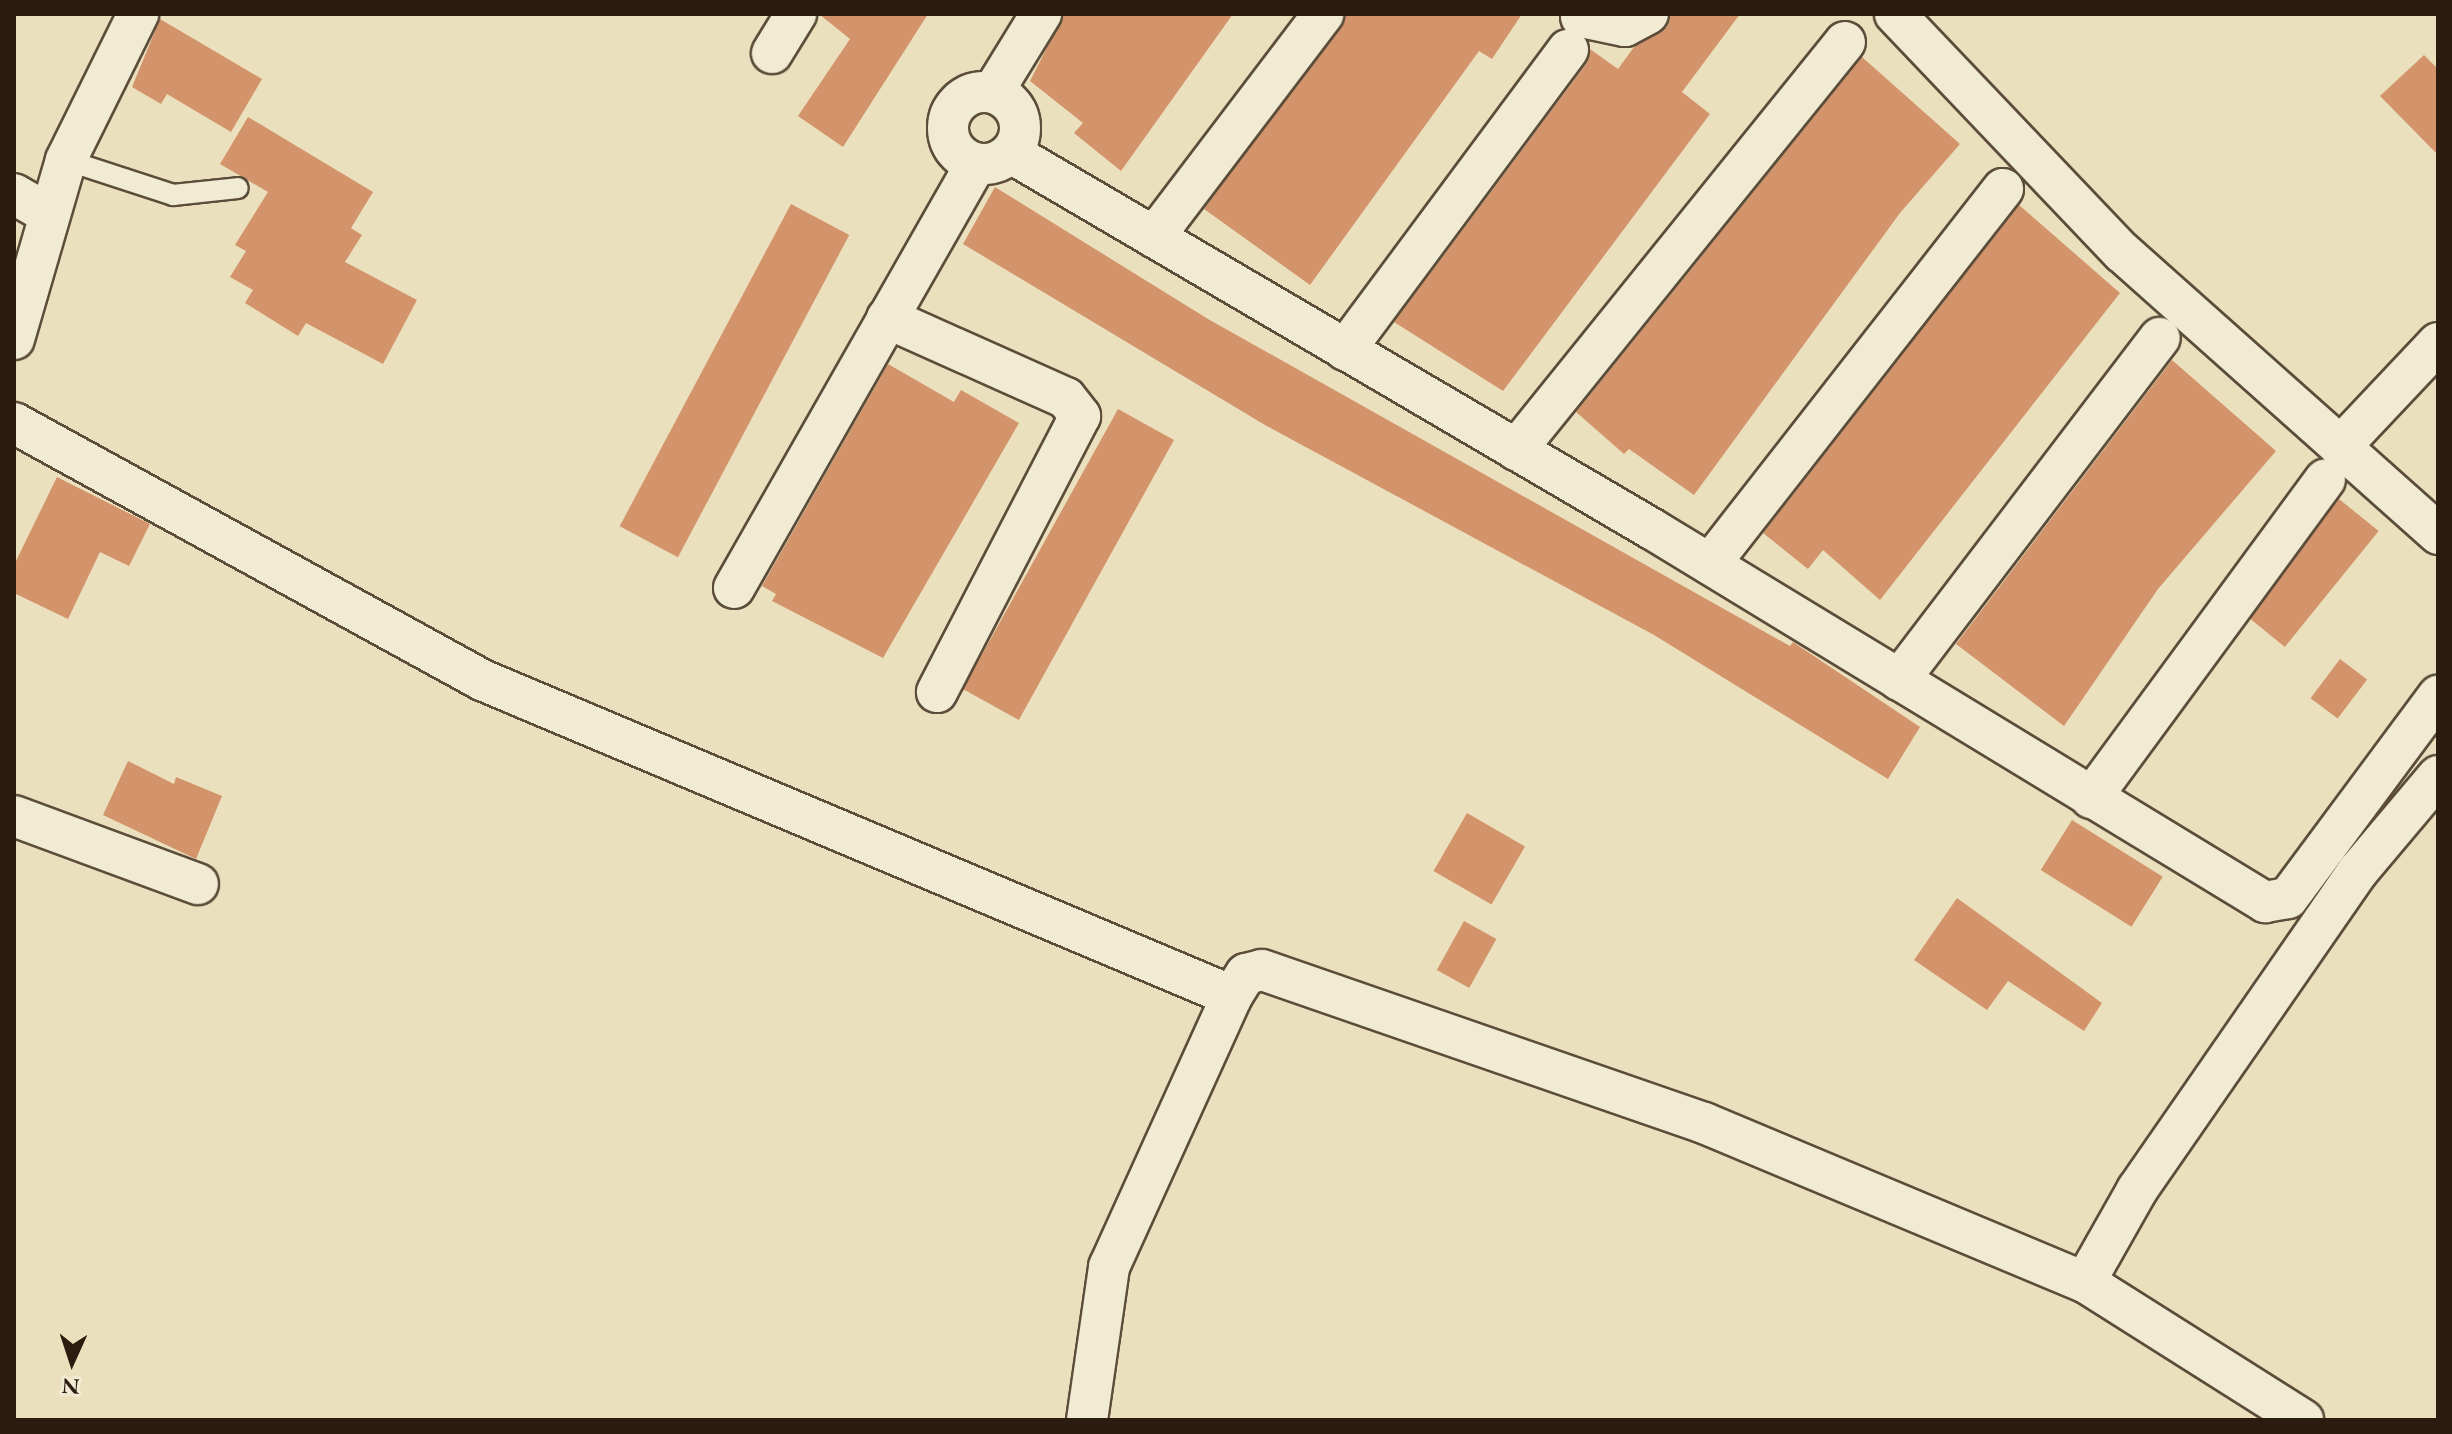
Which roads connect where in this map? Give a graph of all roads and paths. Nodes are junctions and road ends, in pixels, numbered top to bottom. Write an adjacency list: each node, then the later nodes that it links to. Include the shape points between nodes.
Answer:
1 (138, 14): 11 (street)
2 (796, 14): 8 (street)
3 (1041, 14): 9 (street)
4 (1323, 14): 15 (street)
5 (1648, 14): 20 (street, via 1625,26 1574,33)
6 (1895, 14): 23 (street)
7 (1845, 42): 22 (street)
8 (772, 53)
9 (993, 92): 10 (street, via 1019,117); 10 (street, via 974,93 948,119 959,154)
10 (993, 158): 15 (street); 16 (street)
11 (66, 160): 12 (lane, via 173,195); 14 (street)
12 (238, 188)
13 (2003, 189): 25 (street)
14 (31, 204): 17 (street)
15 (1154, 237): 20 (street)
16 (887, 318): 26 (street); 28 (street, via 1066,398 1080,416)
17 (15, 332)
18 (2160, 338): 27 (street)
19 (2438, 343): 23 (street)
20 (1345, 350): 22 (street)
21 (14, 423): 34 (street, via 482,680)
22 (1516, 450): 25 (street)
23 (2332, 464): 24 (street); 31 (street)
24 (2438, 534)
25 (1710, 564): 27 (street)
26 (734, 588)
27 (1899, 680): 31 (street)
28 (937, 692)
29 (2438, 696): 31 (street, via 2277,903 2243,891)
30 (2438, 776): 35 (street, via 2341,896 2137,1190)
31 (2091, 798)
32 (14, 816): 33 (street)
33 (198, 884)
34 (1232, 996): 35 (street, via 1246,974 1285,974 1704,1123); 36 (street, via 1109,1267)
35 (2085, 1282): 37 (street)
36 (1087, 1420)
37 (2303, 1420)

